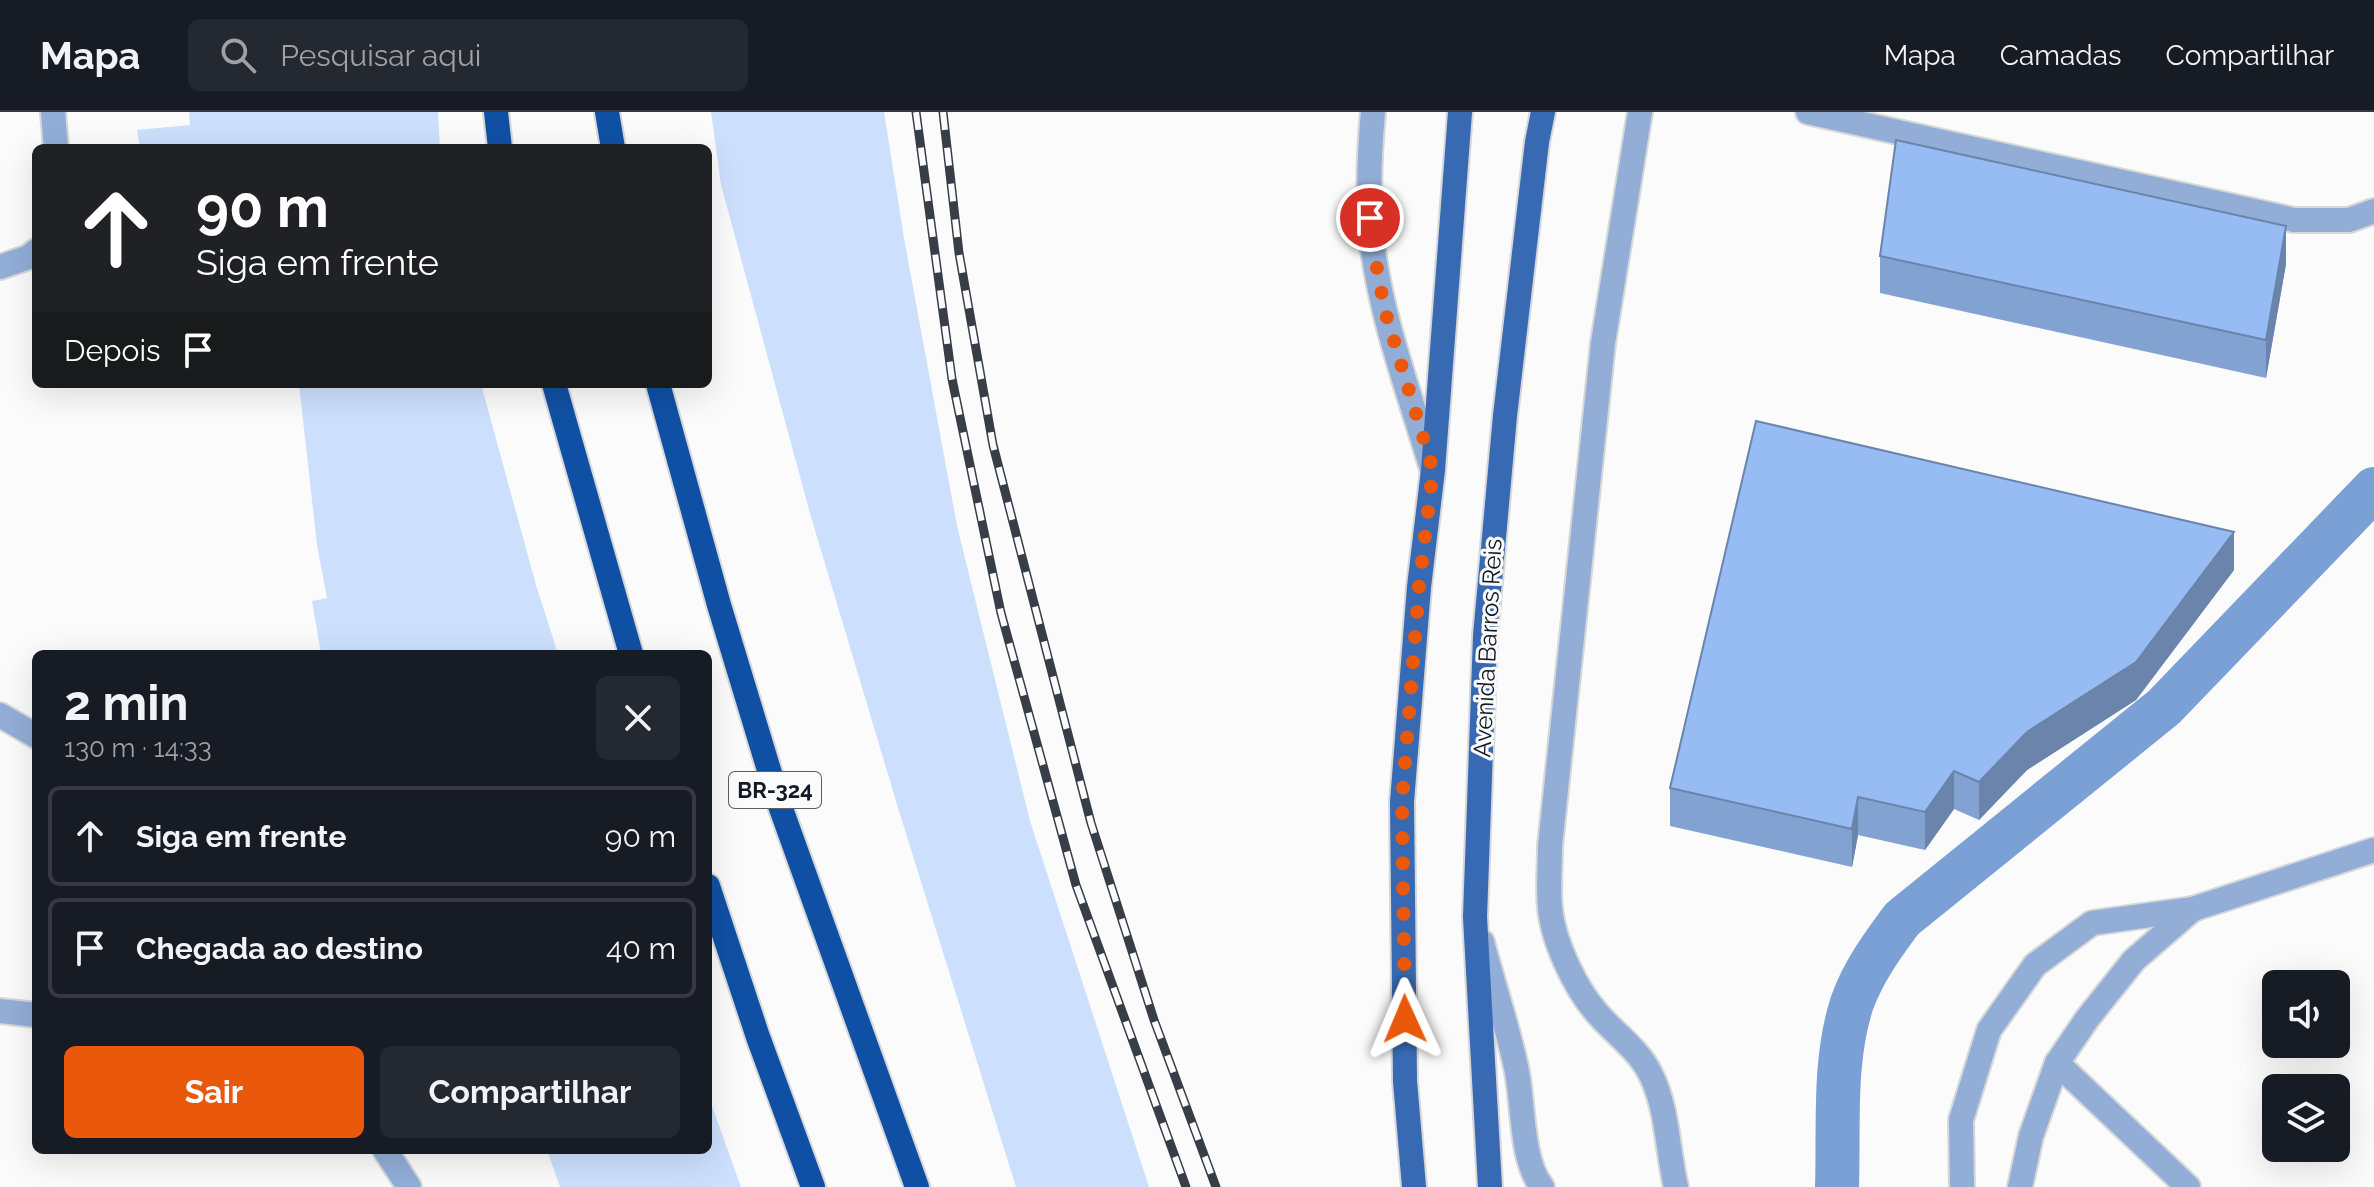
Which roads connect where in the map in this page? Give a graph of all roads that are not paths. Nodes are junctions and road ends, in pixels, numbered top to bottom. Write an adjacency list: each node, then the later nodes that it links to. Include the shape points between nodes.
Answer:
1 (53, 112): 9 (street)
2 (496, 112): 10 (highway)
3 (607, 112): 11 (highway)
4 (1373, 112): 17 (street, via 1367,170 1372,242 1385,311)
5 (1460, 112): 17 (main road)
6 (1543, 112): 24 (main road, Avenida Barros Reis, via 1505,416 1485,636)
7 (1640, 112): 35 (street, via 1603,343 1550,846 1550,909 1574,982 1650,1072 1664,1113)
8 (1808, 112): 12 (street, via 2294,220 2349,220)
9 (56, 144)
10 (500, 144)
11 (612, 144)
12 (2374, 211)
13 (32, 254): 14 (street)
14 (0, 267)
15 (555, 388): 18 (highway)
16 (659, 388): 31 (highway, BR-324, via 779,803)
17 (1433, 470): 32 (main road, via 1402,802 1405,1081)
18 (630, 650)
19 (0, 715): 20 (street)
20 (32, 734)
21 (2374, 850): 23 (street)
22 (712, 898): 30 (highway)
23 (2193, 909): 27 (street, via 2134,960); 36 (street, via 2092,923 2035,965 1989,1030 1961,1120)
24 (1475, 917): 33 (main road, Avenida Barros Reis); 34 (street, via 1516,1068 1528,1153)
25 (0, 1011): 26 (street)
26 (32, 1015)
27 (2057, 1063): 37 (street, via 2031,1136); 38 (street)
28 (388, 1154): 29 (street)
29 (409, 1187)
30 (813, 1187)
31 (917, 1187)
32 (1414, 1187)
33 (1490, 1187)
34 (1542, 1187)
35 (1676, 1187)
36 (1962, 1187)
37 (2020, 1187)
38 (2188, 1187)

